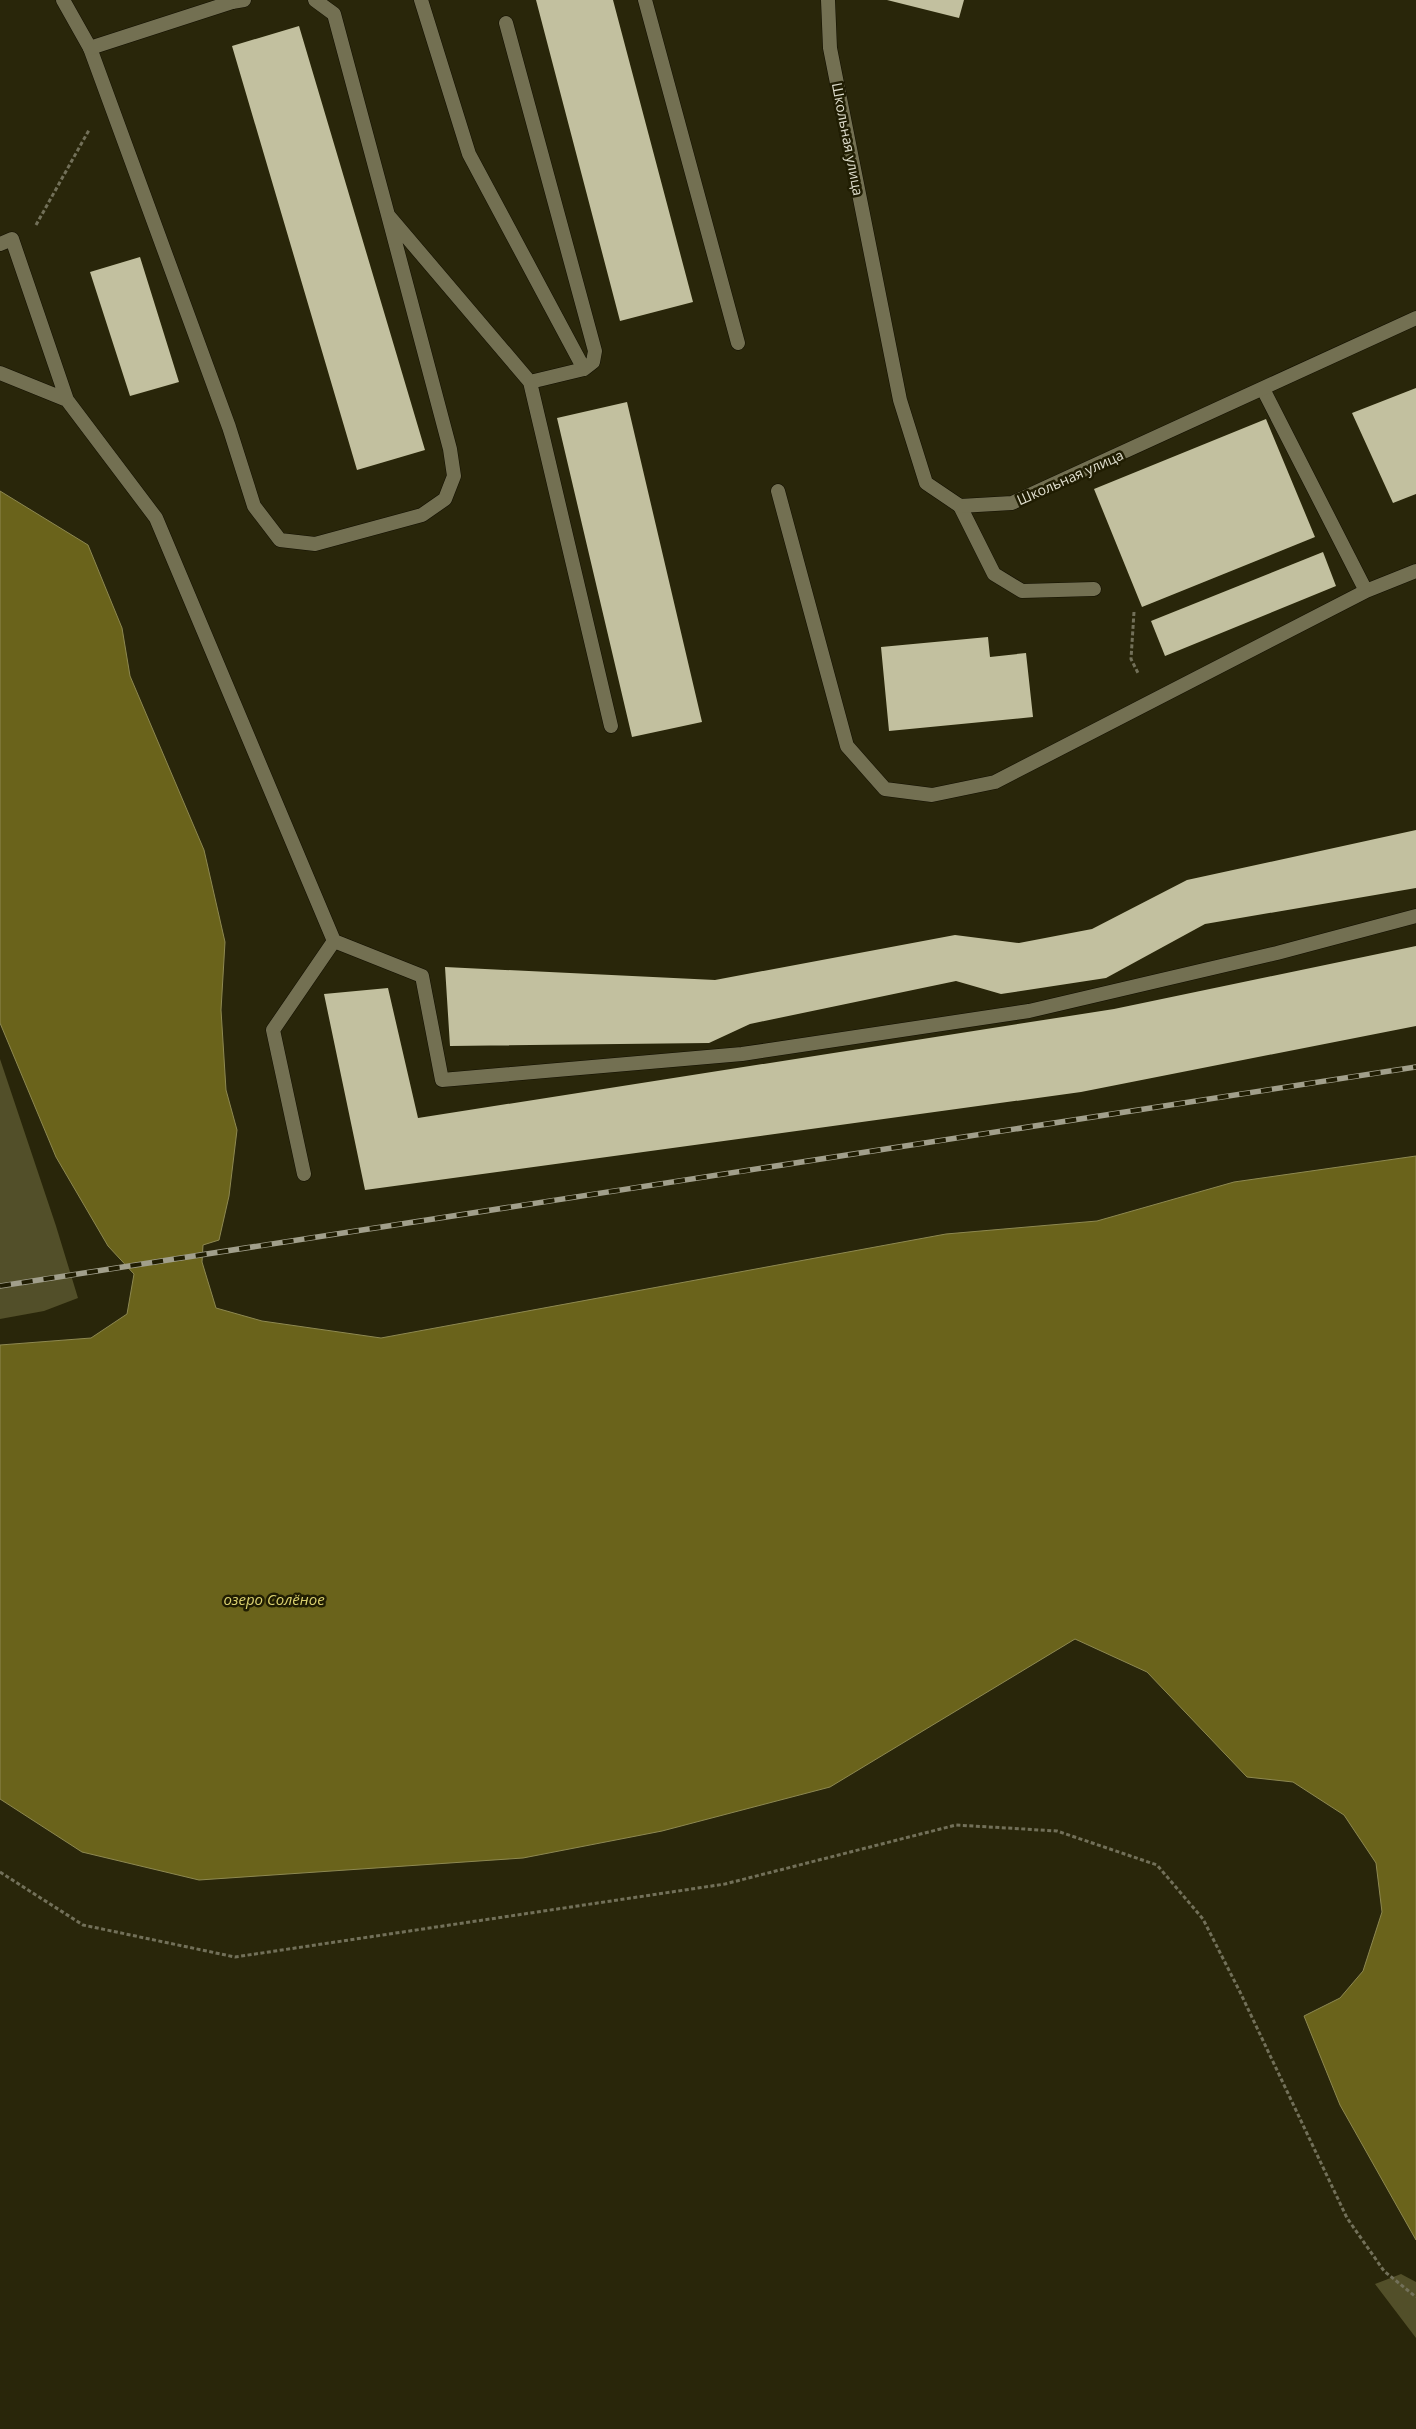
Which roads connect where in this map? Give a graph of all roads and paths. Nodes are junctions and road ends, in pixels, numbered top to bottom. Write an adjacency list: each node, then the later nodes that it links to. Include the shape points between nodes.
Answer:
1 (63, 0): 8 (street)
2 (315, 0): 10 (street, via 334,14)
3 (421, 0): 15 (street, via 469,154)
4 (645, 0): 14 (street)
5 (828, 0): 21 (street, Школьная улица, via 830,48 900,400 926,483)
6 (238, 1): 8 (street)
7 (506, 23): 15 (street, via 595,351 593,362)
8 (90, 48): 9 (street)
9 (107, 94): 10 (street, via 229,427 254,506 280,540 315,544 422,515 445,499 454,476 450,449); 11 (path)
10 (388, 215): 17 (street)
11 (33, 230)
12 (0, 244): 19 (street, via 12,239)
13 (1416, 318): 18 (street, Школьная улица)
14 (738, 343)
15 (584, 368): 17 (street)
16 (0, 373): 19 (street)
17 (530, 382): 27 (street)
18 (1264, 389): 21 (street, Школьная улица, via 1012,503); 24 (street)
19 (67, 400): 29 (street, via 156,518)
20 (778, 491): 26 (street, via 847,746 885,789 932,794 995,782)
21 (960, 506): 23 (street, via 994,574 1022,591)
22 (1416, 571): 24 (street)
23 (1094, 589)
24 (1366, 591): 26 (street)
25 (1134, 612): 26 (path, via 1131,660)
26 (1153, 700)
27 (611, 726)
28 (1416, 916): 29 (street, via 1029,1010 742,1054 442,1080 422,976)
29 (334, 941): 30 (street, via 273,1030)
30 (304, 1174)
31 (0, 1872): 32 (path, via 83,1925 235,1957 725,1884 956,1825 1058,1831 1157,1865 1203,1919 1347,2218 1384,2270)
32 (1416, 2297)

